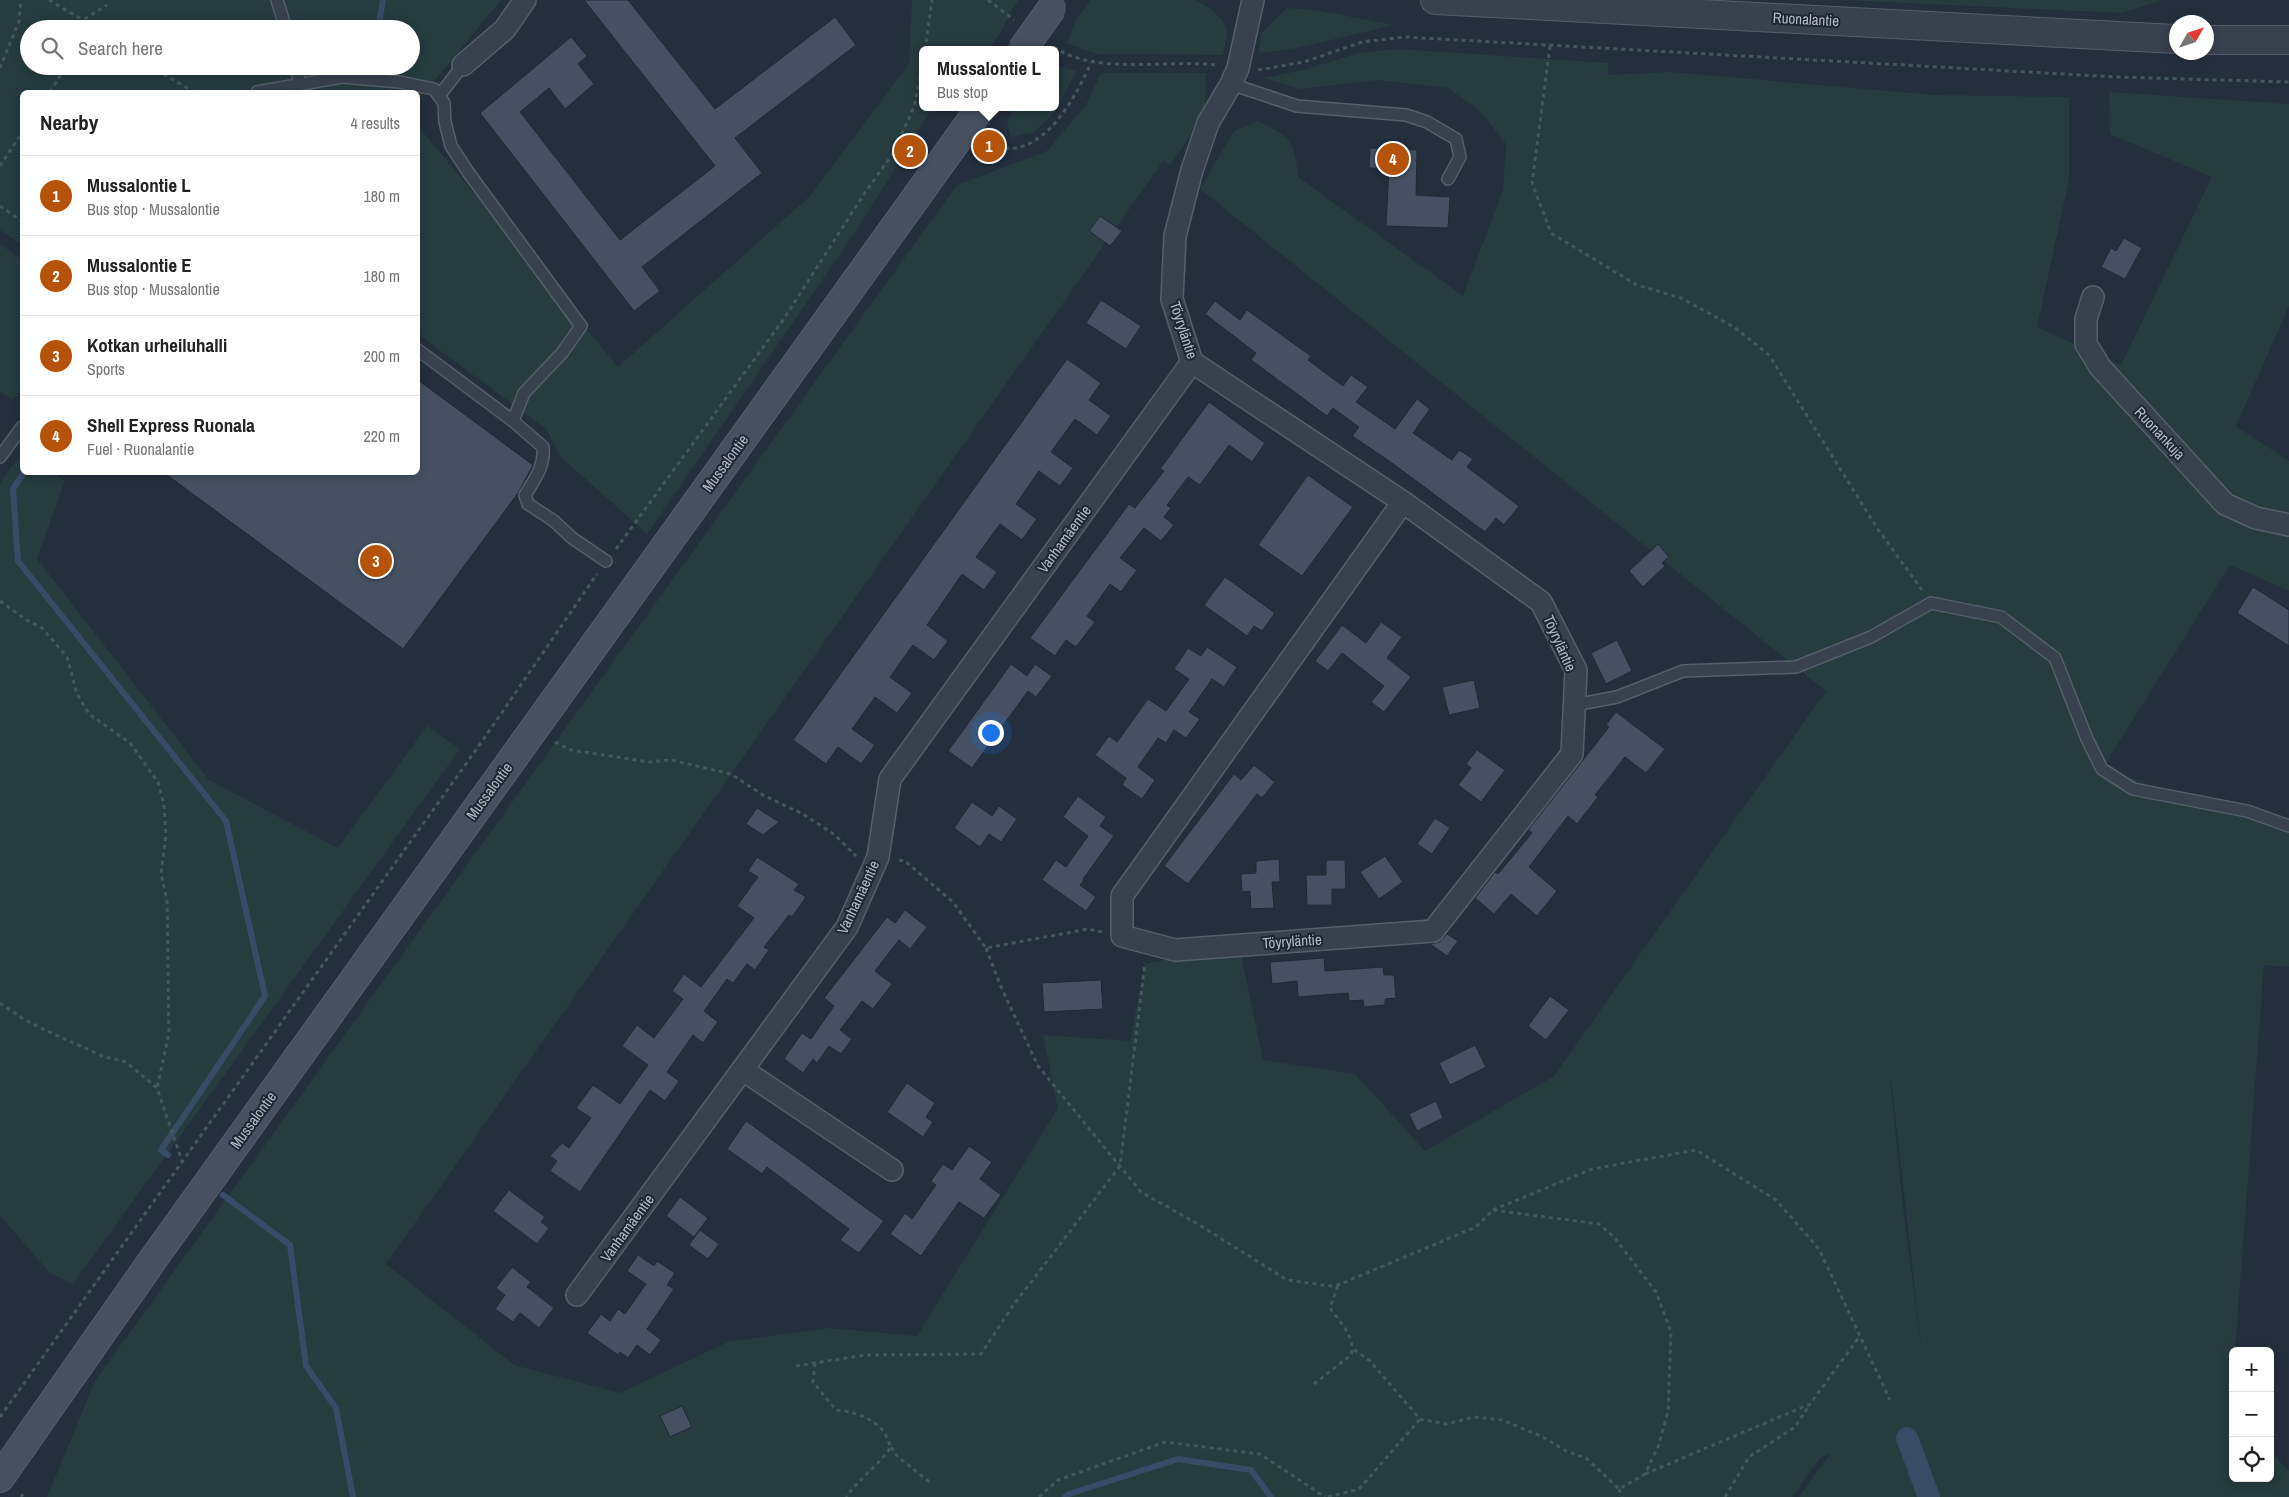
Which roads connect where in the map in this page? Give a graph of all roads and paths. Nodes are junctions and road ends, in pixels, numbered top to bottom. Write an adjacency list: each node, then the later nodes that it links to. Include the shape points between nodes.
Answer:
1 (21, 0): 23 (path, via 19,21)
2 (49, 0): 11 (path)
3 (277, 0): 12 (lane)
4 (525, 0): 22 (street, via 505,28)
5 (932, 0): 17 (path)
6 (988, 0): 13 (path)
7 (1253, 0): 27 (street, Töyryläntie)
8 (1435, 0): 14 (street, Ruonalantie)
9 (1055, 4): 13 (main road, bridge)
10 (107, 5): 11 (path)
11 (83, 20)
12 (283, 20)
13 (1030, 39): 18 (path)
14 (2169, 39)
15 (2214, 40): 16 (street)
16 (2289, 40)
17 (926, 46)
18 (1046, 46)
19 (1550, 46): 27 (path, via 1405,37 1362,42 1304,62); 29 (path, via 2117,77); 54 (path, via 1532,183 1551,233 1636,285 1681,298 1734,327 1769,355 1877,528)
20 (1059, 51): 21 (path)
21 (1091, 63): 27 (path, via 1207,64); 37 (path, via 1077,92 1046,132 1016,148)
22 (464, 65): 34 (lane)
23 (0, 68)
24 (60, 75): 31 (path)
25 (165, 75): 32 (path)
26 (298, 75): 30 (lane)
27 (1234, 76): 41 (lane, via 1297,106 1406,115 1427,122 1456,139 1460,157); 46 (street, Töyryläntie, via 1208,123 1175,236 1172,299)
28 (919, 82): 39 (path, via 914,106)
29 (2289, 82)
30 (300, 84): 33 (lane); 34 (lane, via 342,77 426,87 434,89)
31 (51, 90)
32 (191, 90)
33 (268, 90)
34 (439, 96): 47 (lane, via 444,103 451,146 580,326 562,353 524,393)
35 (977, 111): 56 (main road, Mussalontie)
36 (20, 137): 40 (path)
37 (989, 146)
38 (910, 151): 39 (path)
39 (892, 155): 52 (path, via 783,320)
40 (0, 166)
41 (1448, 179)
42 (0, 206): 43 (path)
43 (20, 220)
44 (2093, 297): 51 (street, Ruonankuja, via 2086,320 2086,344 2100,367 2225,504 2256,518)
45 (420, 351): 47 (lane)
46 (1192, 362): 50 (street, Töyryläntie); 58 (street, Vanhamäentie, via 890,779)
47 (513, 421): 52 (lane, via 543,447 544,459 525,495 528,504)
48 (20, 430): 49 (lane)
49 (0, 457)
50 (1402, 502): 55 (street, Töyryläntie, via 1541,602 1576,670); 59 (street, via 1122,896)
51 (2289, 524)
52 (606, 561): 65 (path, via 483,740)
53 (0, 601): 64 (path, via 42,628 67,657 77,694 89,714 130,742 158,782 166,835 161,874 167,900 169,1034)
54 (1931, 603): 55 (lane, via 1871,637 1796,667 1682,671 1617,697); 57 (lane, via 2001,617 2056,658 2102,769 2133,789 2247,810)
55 (1574, 705): 60 (street, Töyryläntie, via 1572,754 1433,930 1175,950)
56 (535, 728): 58 (path, via 571,750 649,762 671,760 731,774 835,835 853,854); 82 (main road, Mussalontie)
57 (2289, 826)
58 (876, 862): 61 (path, via 905,861 953,902); 63 (street, Vanhamäentie, via 847,927)
59 (1122, 936): 60 (street, Töyryläntie); 61 (path, via 1088,929)
60 (1145, 942): 66 (path, via 1144,979)
61 (986, 948): 66 (path, via 1038,1066)
62 (0, 1003): 64 (path, via 48,1032 105,1057 126,1062)
63 (743, 1070): 67 (street); 70 (street, Vanhamäentie)
64 (157, 1088): 65 (path)
65 (182, 1161): 78 (path)
66 (1120, 1166): 69 (path, via 1141,1192 1287,1280); 73 (path, via 1012,1307 981,1354 865,1355)
67 (892, 1170)
68 (1492, 1210): 69 (path, via 1476,1227); 71 (path, via 1592,1169 1696,1150 1776,1200 1819,1248); 81 (path, via 1599,1224 1614,1237 1656,1292 1671,1332 1668,1412 1658,1447)
69 (1338, 1285): 72 (path, via 1330,1308 1353,1341)
70 (577, 1296)
71 (1860, 1336): 76 (path); 77 (path)
72 (1353, 1349): 75 (path, via 1351,1355); 79 (path, via 1370,1362)
73 (815, 1363): 74 (path); 80 (path, via 813,1382 836,1410 852,1411 870,1421 884,1431)
74 (796, 1366)
75 (1314, 1384)
76 (1890, 1400)
77 (1810, 1404): 81 (path); 89 (path, via 1795,1427 1749,1457)
78 (0, 1417)
79 (1420, 1419): 84 (path, via 1446,1424 1474,1417 1502,1420 1586,1458); 87 (path, via 1359,1489)
80 (890, 1447): 83 (path); 85 (path, via 882,1460)
81 (1645, 1474): 84 (path)
82 (0, 1478)
83 (932, 1484)
84 (1619, 1489): 88 (path)
85 (846, 1497)
86 (1039, 1497): 87 (path, via 1058,1480 1165,1442 1260,1454)
87 (1326, 1497)
88 (1622, 1497)
89 (1725, 1497)

